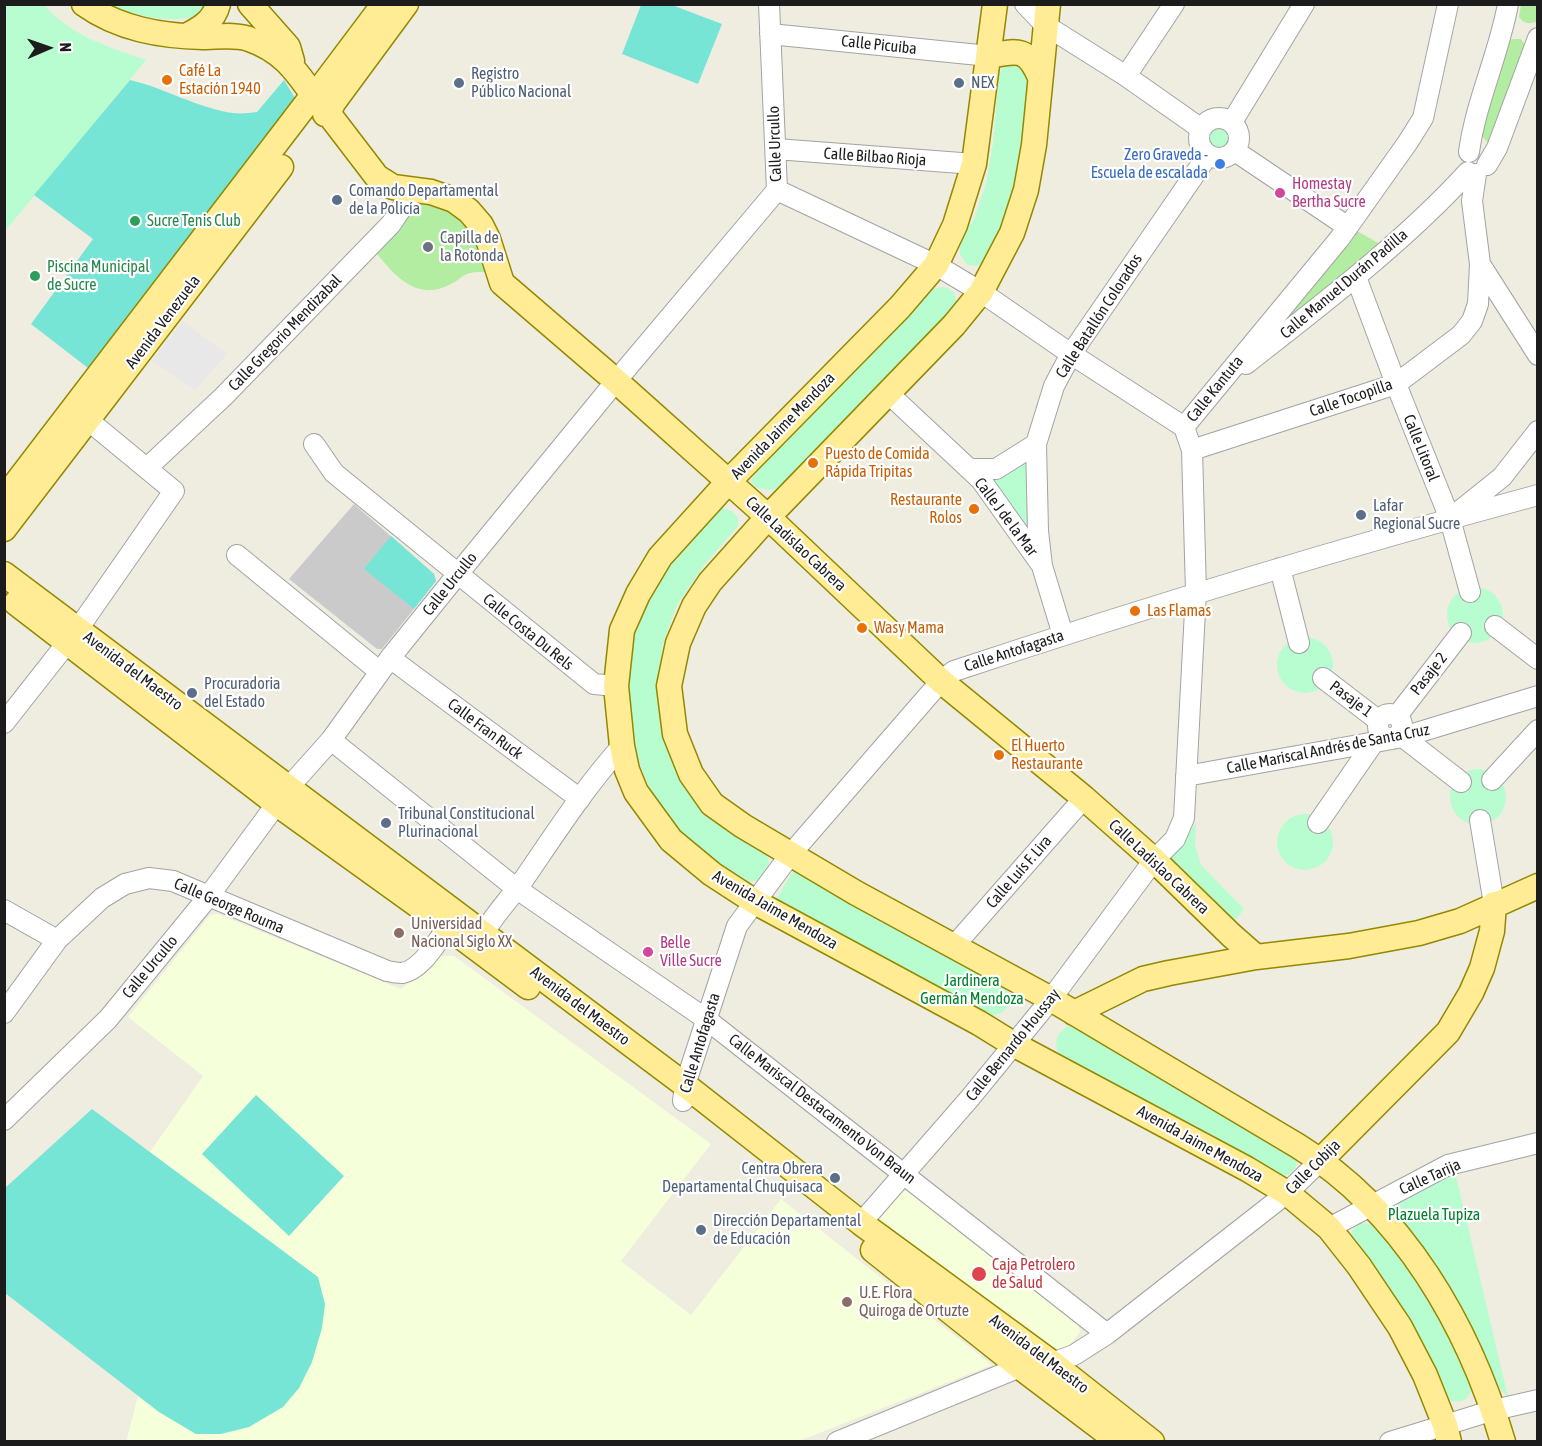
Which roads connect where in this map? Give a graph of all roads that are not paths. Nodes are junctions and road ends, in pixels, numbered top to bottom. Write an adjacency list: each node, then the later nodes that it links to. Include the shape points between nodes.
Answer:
1 (84, 4): 16 (main road, Calle Ladislao Cabrera, via 124,26)
2 (218, 4): 16 (main road, via 212,19)
3 (250, 4): 19 (main road, Calle Ladislao Cabrera, via 288,46)
4 (384, 4): 22 (main road)
5 (406, 4): 22 (main road)
6 (769, 4): 15 (street, Calle Urcullo)
7 (995, 4): 18 (main road, Avenida Jaime Mendoza)
8 (1025, 4): 13 (street)
9 (1174, 4): 20 (street)
10 (1304, 4): 23 (street)
11 (1508, 4): 14 (street)
12 (1445, 6): 32 (street, Calle Kantuta, via 1423,118)
13 (1047, 15): 20 (street); 21 (main road)
14 (1504, 26): 17 (street); 29 (street, Calle Tocopilla, via 1463,162)
15 (770, 34): 18 (street, Calle Picuiba); 25 (street, Calle Urcullo)
16 (186, 36): 19 (main road, Calle Ladislao Cabrera, via 247,38 280,54)
17 (1538, 36): 29 (street, Calle Manuel Durán Padilla, via 1497,148)
18 (989, 56): 21 (main road, via 1012,51 1024,53 1033,61); 28 (main road, Avenida Jaime Mendoza)
19 (293, 66): 22 (main road, Calle Ladislao Cabrera)
20 (1126, 76): 24 (street)
21 (1040, 77): 36 (main road, via 1026,190 1012,233)
22 (320, 104): 31 (main road, Calle Ladislao Cabrera, via 377,177 393,187); 43 (main road, Avenida Venezuela)
23 (1232, 122): 24 (street, via 1215,117); 26 (street, via 1239,139)
24 (1200, 128): 27 (street, via 1198,140)
25 (776, 149): 28 (street, Calle Bilbao Rioja); 30 (street, Calle Urcullo)
26 (1234, 151): 27 (street, via 1225,157); 32 (street)
27 (1208, 155): 37 (street, Calle Batallón Colorados)
28 (974, 164): 34 (main road, Avenida Jaime Mendoza, via 955,225)
29 (1477, 170): 33 (street, Calle Tocopilla, via 1472,201); 35 (street, Calle Manuel Durán Padilla)
30 (777, 190): 34 (street); 39 (street, Calle Urcullo)
31 (413, 191): 39 (main road, Calle Ladislao Cabrera, via 454,200 469,211 488,239 502,283); 49 (street, Calle Gregorio Mendizabal, via 391,224 223,397)
32 (1348, 227): 41 (street, Calle Kantuta)
33 (1480, 264): 38 (street); 40 (street, Calle Tocopilla, via 1478,304 1472,321 1461,335)
34 (936, 265): 36 (street); 51 (main road, Avenida Jaime Mendoza, via 900,307)
35 (1356, 277): 40 (street, Calle Litoral); 41 (street, Calle Manuel Durán Padilla)
36 (981, 292): 37 (street); 42 (main road)
37 (1071, 354): 44 (street); 47 (street, Calle Batallón Colorados, via 1054,386)
38 (1538, 355)
39 (616, 381): 51 (main road, Calle Ladislao Cabrera); 61 (street, Calle Urcullo)
40 (1396, 384): 48 (street, Calle Tocopilla); 55 (street, Calle Litoral)
41 (1214, 390): 44 (street, Calle Kantuta)
42 (889, 394): 50 (street, Calle J de la Mar); 54 (main road)
43 (80, 414): 49 (street); 53 (main road, Avenida Venezuela); 56 (main road, Avenida Venezuela)
44 (1184, 427): 48 (street, Calle Kantuta)
45 (1538, 431): 55 (street, via 1502,477)
46 (314, 444): 61 (street, Calle Costa Du Rels, via 334,473)
47 (1036, 444): 50 (street, Calle J de la Mar, via 996,469); 58 (street, Calle Batallón Colorados)
48 (1192, 450): 62 (street, Calle Kantuta)
49 (148, 467): 68 (street, via 174,491)
50 (969, 469): 58 (street, Calle J de la Mar)
51 (728, 482): 54 (main road, Calle Ladislao Cabrera); 74 (main road, Avenida Jaime Mendoza, via 660,557 638,594 622,630)
52 (1538, 495): 55 (street, Calle Antofagasta)
53 (4, 499)
54 (768, 517): 73 (main road, Calle Ladislao Cabrera); 90 (main road, via 710,582 694,606 678,644 669,686 675,734 691,774 712,804)
55 (1450, 519): 59 (street, Calle Antofagasta); 63 (street, Calle Litoral)
56 (4, 529)
57 (237, 555): 71 (street, Calle Fran Ruck)
58 (1042, 566): 67 (street, Calle Batallón Colorados)
59 (1280, 568): 62 (street, Calle Antofagasta); 69 (street)
60 (4, 574): 68 (main road, Avenida del Maestro)
61 (457, 574): 71 (street, Calle Urcullo); 74 (street, Calle Costa Du Rels, via 594,684)
62 (1196, 592): 67 (street, Calle Antofagasta); 82 (street, Calle Kantuta)
63 (1470, 592)
64 (4, 595): 68 (main road, Avenida del Maestro)
65 (1495, 626): 70 (street)
66 (1461, 633): 76 (street, Pasaje 2)
67 (1064, 635): 73 (street, Calle Antofagasta, via 954,671)
68 (72, 636): 77 (street); 85 (main road, Avenida del Maestro)
69 (1299, 643)
70 (1538, 659)
71 (385, 665): 80 (street, Calle Urcullo); 87 (street, Calle Fran Ruck)
72 (1323, 678): 76 (street, Pasaje 1)
73 (941, 681): 86 (main road, Calle Ladislao Cabrera); 90 (street, Calle Antofagasta)
74 (616, 686): 81 (main road, Avenida Jaime Mendoza)
75 (1538, 696): 79 (street, Calle Mariscal Andrés de Santa Cruz)
76 (1388, 718): 79 (street, Pasaje 1, via 1378,728)
77 (4, 723)
78 (1538, 730): 83 (street)
79 (1390, 739): 82 (street, Calle Mariscal Andrés de Santa Cruz); 84 (street); 89 (street)
80 (331, 740): 85 (street, Calle Urcullo); 93 (street, Calle Mariscal Destacamento Von Braun)
81 (622, 746): 87 (street); 95 (main road, Avenida Jaime Mendoza, via 636,792 671,840 712,874)
82 (1186, 777): 91 (street, Calle Kantuta, via 1184,818 1175,839)
83 (1492, 780)
84 (1461, 782)
85 (283, 796): 94 (street, Calle Urcullo); 98 (main road, Avenida del Maestro); 100 (main road, Avenida del Maestro)
86 (1084, 798): 91 (main road, Calle Ladislao Cabrera); 101 (street, Calle Luís F. Lira)
87 (580, 799): 93 (street)
88 (1480, 820): 96 (street)
89 (1318, 823)
90 (790, 855): 95 (street, Calle Antofagasta); 101 (main road)
91 (1154, 860): 102 (main road, Calle Ladislao Cabrera); 103 (street, Calle Bernardo Houssay)
92 (1538, 886): 96 (main road)
93 (517, 889): 100 (street); 106 (street, Calle Mariscal Destacamento Von Braun)
94 (208, 897): 98 (street, Calle George Rouma, via 387,971 402,973 422,960); 99 (street, Calle George Rouma, via 173,881 149,879 125,884 102,898); 109 (street, Calle Urcullo, via 108,1019)
95 (755, 902): 106 (street, Calle Antofagasta, via 737,926); 107 (main road, Avenida Jaime Mendoza)
96 (1494, 904): 102 (main road, via 1460,921 1419,933); 111 (main road, Calle Cobija, via 1482,968 1448,1032)
97 (4, 910): 99 (street)
98 (447, 927): 100 (main road, Avenida del Maestro)
99 (57, 940): 104 (street, Calle George Rouma)
100 (478, 940): 108 (main road, Avenida del Maestro)
101 (954, 945): 103 (main road)
102 (1256, 957): 105 (main road, via 1143,979)
103 (1052, 999): 105 (main road); 107 (street, Calle Bernardo Houssay)
104 (4, 1013)
105 (1074, 1013): 111 (main road)
106 (706, 1019): 108 (street, Calle Antofagasta); 112 (street, Calle Mariscal Destacamento Von Braun)
107 (1013, 1044): 112 (street, Calle Bernardo Houssay); 113 (main road, Avenida Jaime Mendoza)
108 (684, 1093): 115 (main road, Avenida del Maestro); 119 (main road, Avenida del Maestro)
109 (4, 1120)
110 (1538, 1143): 114 (street, Calle Tarija, via 1448,1165)
111 (1321, 1160): 113 (street, Calle Cobija); 114 (main road)
112 (904, 1173): 115 (street, Calle Bernardo Houssay); 117 (street, Calle Mariscal Destacamento Von Braun)
113 (1287, 1193): 116 (main road, Avenida Jaime Mendoza); 117 (street, Calle Cobija)
114 (1371, 1205): 116 (street, Calle Tarija); 121 (main road, via 1439,1293 1463,1337)
115 (861, 1223): 118 (main road, Avenida del Maestro)
116 (1329, 1228): 122 (main road, Avenida Jaime Mendoza, via 1400,1327 1425,1375)
117 (1107, 1334): 118 (street, Calle Cobija)
118 (1052, 1363): 119 (street, Calle Cobija); 125 (main road, Avenida del Maestro)
119 (1020, 1367): 123 (street, Calle Cobija); 124 (main road, Avenida del Maestro)
120 (1538, 1400): 121 (street)
121 (1494, 1410): 122 (street); 127 (main road)
122 (1447, 1433): 126 (street)
123 (837, 1442)
124 (1119, 1442)
125 (1152, 1442)
126 (1390, 1442)
127 (1503, 1442)

